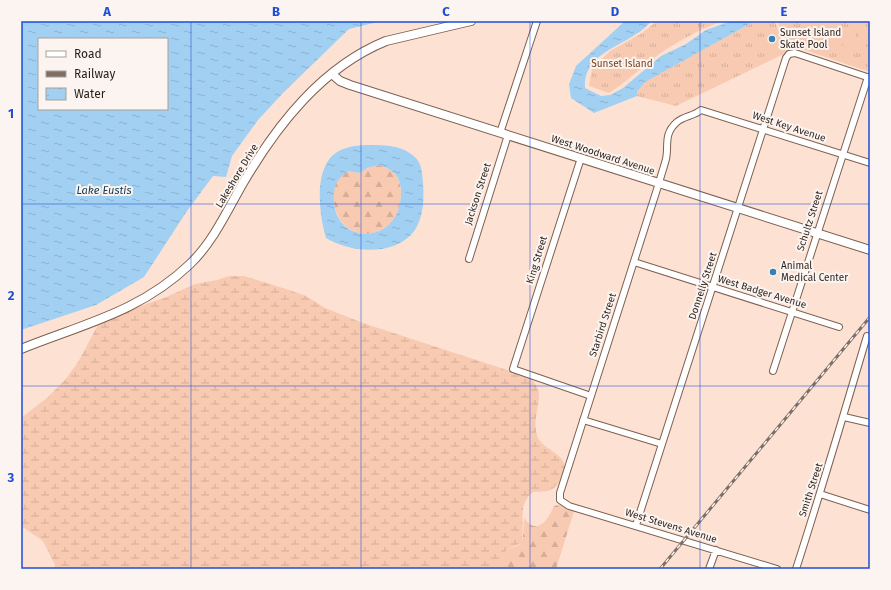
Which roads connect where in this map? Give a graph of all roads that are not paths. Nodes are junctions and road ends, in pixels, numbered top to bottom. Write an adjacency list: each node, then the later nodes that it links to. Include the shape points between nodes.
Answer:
1 (471, 21): 3 (street, Lakeshore Drive, via 386,40 360,54)
2 (537, 21): 7 (street, Jackson Street)
3 (332, 74): 7 (street, West Woodward Avenue, via 350,85); 21 (street, Lakeshore Drive, via 305,98 282,124 248,175 211,240 173,279 146,298 114,315)
4 (869, 77): 6 (street, Donnelly Street, via 806,56 789,54); 8 (street, Schultz Street)
5 (702, 110): 6 (street, West Key Avenue); 11 (street, Starbird Street, via 674,125 667,142)
6 (763, 129): 8 (street, West Key Avenue); 12 (street, Donnelly Street)
7 (504, 134): 9 (street, West Woodward Avenue); 15 (street, Jackson Street)
8 (842, 155): 10 (street, West Key Avenue); 13 (street, Schultz Street)
9 (580, 158): 11 (street, West Woodward Avenue); 23 (street, King Street, via 513,369)
10 (870, 163)
11 (659, 183): 12 (street, West Woodward Avenue); 16 (street, Starbird Street)
12 (738, 208): 13 (street, West Woodward Avenue); 17 (street, Donnelly Street)
13 (817, 233): 14 (street, West Woodward Avenue); 18 (street, Schultz Street)
14 (870, 250)
15 (468, 259)
16 (634, 262): 17 (street, West Badger Avenue); 23 (street, Starbird Street)
17 (713, 287): 18 (street, West Badger Avenue); 27 (street, Donnelly Street)
18 (792, 312): 19 (street, West Badger Avenue); 22 (street, Schultz Street)
19 (839, 327)
20 (869, 336): 24 (street, Smith Street, via 854,374)
21 (21, 349)
22 (773, 371)
23 (591, 396): 25 (street, Starbird Street)
24 (844, 417): 26 (street); 28 (street, Smith Street)
25 (583, 420): 27 (street); 29 (street, Starbird Street, via 562,485)
26 (870, 423)
27 (662, 444): 31 (street, Donnelly Street)
28 (820, 494): 30 (street); 35 (street, Smith Street)
29 (560, 500): 31 (street, West Stevens Avenue, via 569,506)
30 (870, 510)
31 (636, 525): 32 (street, West Stevens Avenue)
32 (716, 550): 33 (street); 34 (street, West Stevens Avenue)
33 (709, 569)
34 (778, 569)
35 (796, 569)

